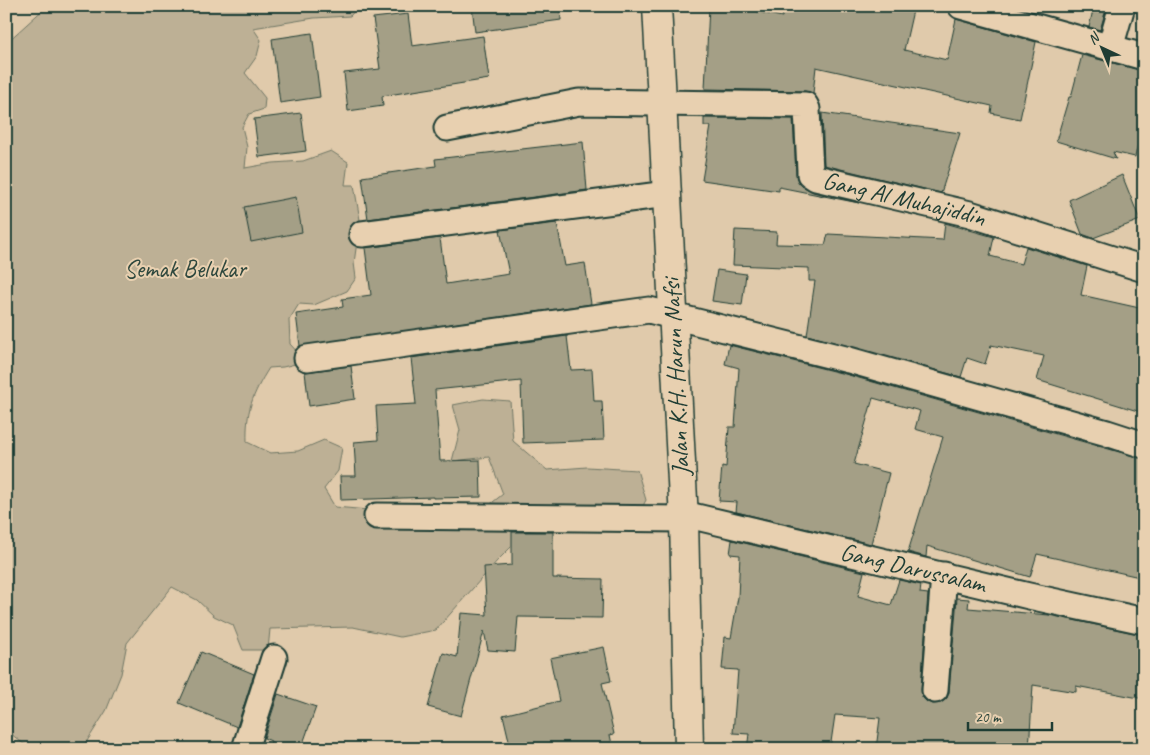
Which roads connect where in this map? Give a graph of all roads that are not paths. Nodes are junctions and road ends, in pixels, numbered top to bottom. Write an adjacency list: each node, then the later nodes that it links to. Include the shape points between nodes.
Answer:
1 (657, 6): 6 (main road, Jalan K.H. Harun Nafsi)
2 (961, 6): 4 (street)
3 (1122, 6): 4 (street)
4 (1110, 48): 5 (street)
5 (1144, 57)
6 (662, 103): 7 (street, via 579,102); 8 (main road, Jalan K.H. Harun Nafsi); 10 (street, Gang Al Muhajiddin, via 805,105 810,171 816,178 970,214)
7 (447, 128)
8 (666, 194): 9 (street); 11 (main road, Jalan K.H. Harun Nafsi)
9 (362, 234)
10 (1144, 270)
11 (673, 315): 12 (street, via 649,310); 13 (street, via 859,362); 15 (main road, Jalan K.H. Harun Nafsi)
12 (307, 358)
13 (1144, 445)
14 (377, 516): 15 (street, Gang Darussalam)
15 (684, 517): 16 (street, Gang Darussalam); 21 (main road, Jalan K.H. Harun Nafsi)
16 (944, 575): 17 (street, Gang Darussalam); 19 (street)
17 (1144, 621)
18 (274, 658): 20 (street)
19 (935, 690)
20 (245, 749)
21 (689, 749)

